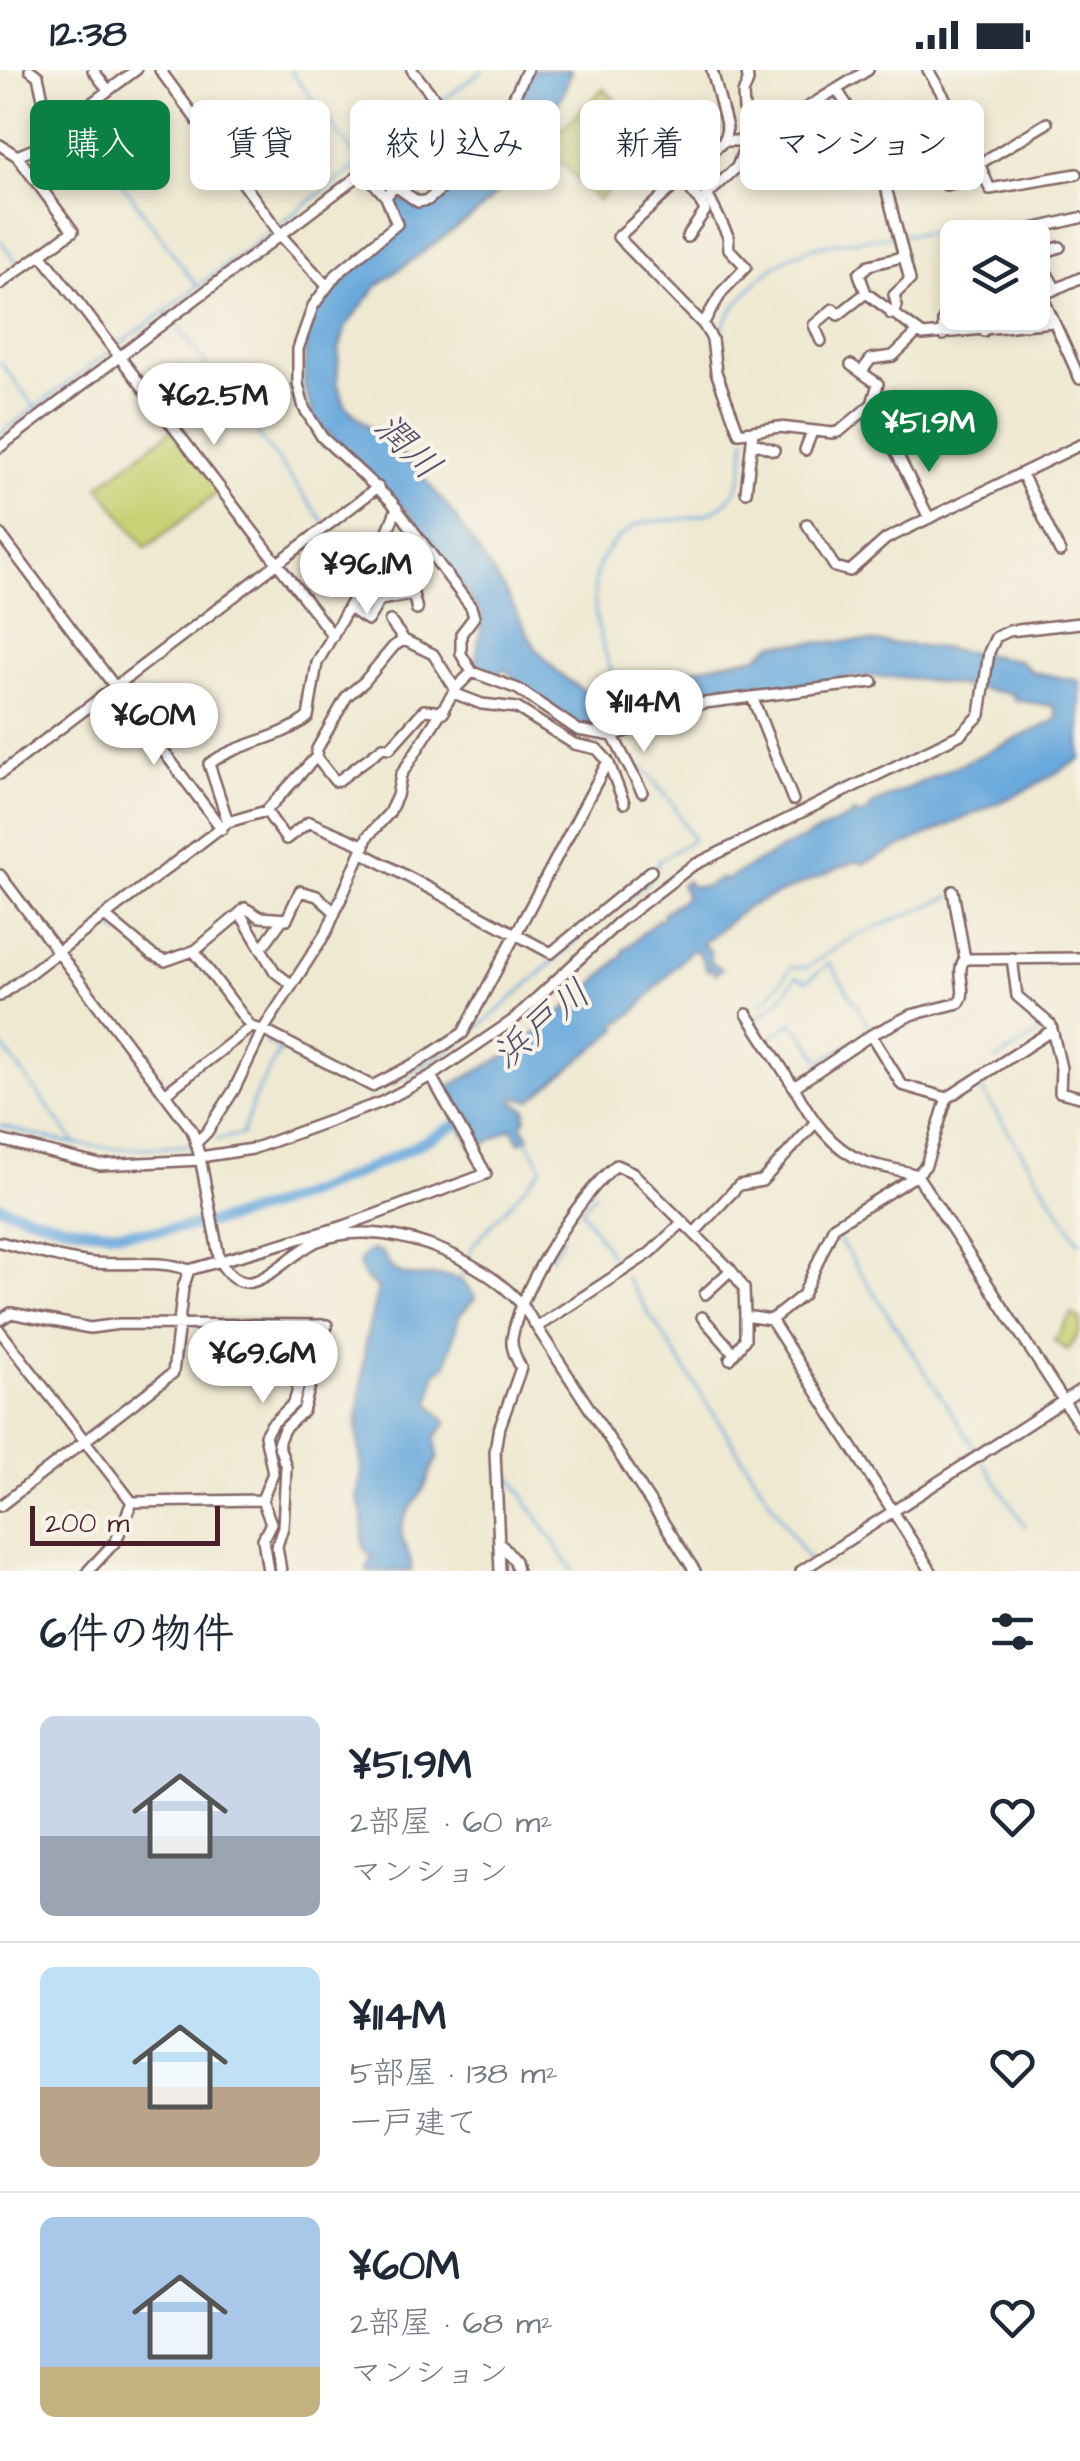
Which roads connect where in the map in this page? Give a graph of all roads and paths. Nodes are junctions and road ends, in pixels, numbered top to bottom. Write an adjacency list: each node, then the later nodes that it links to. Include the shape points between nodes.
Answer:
1 (30, 70): 13 (street, via 38,76)
2 (93, 70): 11 (street)
3 (136, 70): 11 (street)
4 (160, 70): 44 (street)
5 (412, 70): 15 (street)
6 (527, 70): 16 (street)
7 (712, 70): 22 (street)
8 (747, 70): 17 (street)
9 (868, 70): 12 (street)
10 (928, 70): 20 (street)
11 (108, 90): 14 (street)
12 (838, 90): 18 (street); 19 (street)
13 (43, 100)
14 (95, 100)
15 (435, 100)
16 (513, 100)
17 (743, 100)
18 (821, 100)
19 (844, 100)
20 (946, 100)
21 (1048, 123): 29 (street)
22 (724, 140): 23 (street); 24 (street)
23 (740, 142)
24 (720, 144)
25 (0, 145): 27 (street)
26 (30, 150): 27 (street)
27 (16, 156): 48 (street, via 73,231)
28 (740, 157): 41 (street)
29 (984, 161)
30 (1078, 174): 31 (street, via 995,190)
31 (984, 178)
32 (350, 182): 44 (street)
33 (381, 190): 40 (street)
34 (392, 190): 40 (street)
35 (402, 190): 36 (street, via 418,202)
36 (441, 190)
37 (670, 190): 59 (street, via 618,237)
38 (689, 190): 41 (street)
39 (887, 190): 49 (street)
40 (386, 197): 53 (street, via 395,228)
41 (705, 198): 45 (street, via 705,214); 59 (street, via 729,249 746,267)
42 (1080, 218): 43 (street)
43 (1050, 226)
44 (277, 229): 53 (street); 65 (street, via 166,324)
45 (687, 238)
46 (1060, 247): 47 (street)
47 (1050, 249)
48 (40, 254): 52 (street); 65 (street)
49 (902, 257): 55 (street, via 859,274); 56 (street, via 909,283 896,294)
50 (1050, 278): 54 (street)
51 (1080, 278): 54 (street)
52 (0, 284)
53 (327, 286): 77 (street, via 301,338 300,394 322,437)
54 (1056, 288): 58 (street, via 1044,296)
55 (866, 293): 56 (street); 64 (street, via 814,325)
56 (891, 314): 62 (street)
57 (1050, 322): 58 (street)
58 (1053, 322): 68 (street)
59 (703, 324): 71 (street, via 716,372)
60 (943, 330): 63 (street)
61 (984, 330): 63 (street)
62 (918, 332): 63 (street); 67 (street, via 893,356 871,359)
63 (943, 335)
64 (821, 341)
65 (116, 351): 73 (street); 84 (street)
66 (852, 365): 67 (street)
67 (862, 371): 69 (street, via 878,386)
68 (1080, 379)
69 (872, 404): 70 (street, via 840,431); 80 (street)
70 (812, 432): 71 (street, via 779,427); 75 (street)
71 (750, 435): 74 (street); 78 (street)
72 (1080, 445): 76 (street)
73 (0, 446)
74 (774, 450)
75 (805, 450)
76 (1022, 474): 80 (street); 83 (street)
77 (378, 488): 79 (street); 84 (street)
78 (746, 492)
79 (397, 508): 85 (street); 91 (street, via 470,607 474,617 461,634 461,654)
80 (929, 518): 81 (street, via 886,539 850,572 835,567)
81 (807, 524)
82 (0, 534): 93 (street)
83 (1060, 552)
84 (277, 564): 89 (street); 93 (street)
85 (350, 609): 86 (street, via 368,620 380,600 413,594); 89 (street)
86 (417, 610)
87 (390, 622): 90 (street)
88 (1080, 623): 130 (street, via 996,636 972,726 692,866 619,922 512,1021)
89 (334, 636): 100 (street, via 317,664 308,717)
90 (404, 640): 94 (street, via 434,654); 98 (street, via 347,696)
91 (471, 674): 94 (street); 97 (street, via 518,689 578,730)
92 (874, 682): 95 (street)
93 (116, 686): 101 (street); 102 (street)
94 (456, 690): 96 (street); 99 (street, via 490,706 518,708)
95 (752, 697): 97 (street, via 704,704); 104 (street)
96 (444, 712): 98 (street, via 424,710 390,748 338,780); 108 (street, via 401,775 389,814)
97 (613, 736): 103 (street)
98 (316, 757): 106 (street)
99 (608, 761): 105 (street); 116 (street)
100 (209, 764): 102 (street); 107 (street)
101 (0, 774)
102 (188, 780): 107 (street)
103 (642, 792)
104 (793, 800)
105 (624, 803)
106 (266, 811): 107 (street); 108 (street, via 286,838 308,822)
107 (225, 825): 114 (street)
108 (364, 849): 112 (street); 116 (street)
109 (651, 871): 116 (street, via 551,953)
110 (0, 875): 119 (street)
111 (953, 891): 122 (street)
112 (336, 912): 115 (street, via 300,891 288,920); 123 (street)
113 (240, 913): 115 (street, via 245,908); 117 (street); 118 (street)
114 (105, 916): 118 (street, via 165,961); 119 (street)
115 (282, 920): 117 (street)
116 (516, 934): 127 (street, via 463,1033 372,1086)
117 (261, 949): 123 (street)
118 (194, 951): 126 (street)
119 (59, 952): 124 (street); 132 (street)
120 (1012, 958): 121 (street); 122 (street); 128 (street, via 1017,996 1048,1019)
121 (1080, 958)
122 (965, 959): 129 (street, via 959,1003 911,1015)
123 (291, 984): 127 (street)
124 (0, 996)
125 (747, 1014): 131 (street)
126 (251, 1027): 127 (street); 132 (street)
127 (263, 1030): 137 (street, via 234,1090)
128 (1051, 1031): 133 (street, via 1060,1092); 134 (street)
129 (871, 1035): 131 (street); 134 (street, via 902,1085)
130 (431, 1076): 138 (street, via 308,1130); 143 (street, via 486,1174 344,1226)
131 (794, 1087): 135 (street)
132 (166, 1093): 137 (street)
133 (1080, 1097)
134 (947, 1098): 139 (street)
135 (816, 1122): 139 (street, via 852,1156); 141 (street, via 762,1181 738,1185)
136 (0, 1140): 138 (street, via 100,1165)
137 (196, 1143): 138 (street)
138 (201, 1158): 143 (street)
139 (917, 1175): 151 (street, via 834,1226 803,1296); 157 (street)
140 (683, 1222): 141 (street); 147 (street, via 616,1164 573,1213); 154 (street, via 650,1253)
141 (694, 1232): 145 (street)
142 (0, 1242): 144 (street, via 75,1261)
143 (219, 1257): 144 (street); 147 (street, via 233,1277 252,1282 319,1240 362,1232 398,1237 476,1266)
144 (183, 1268): 152 (street)
145 (731, 1270): 146 (street); 148 (street, via 744,1288)
146 (705, 1294)
147 (522, 1306): 154 (street); 164 (street, via 512,1340 521,1368 495,1451)
148 (745, 1316): 149 (street, via 745,1339 732,1356); 151 (street)
149 (702, 1318)
150 (0, 1320): 152 (street, via 10,1313 90,1328)
151 (771, 1320): 163 (street)
152 (178, 1325): 153 (street); 159 (street, via 173,1373)
153 (315, 1325): 160 (street, via 294,1404 267,1430 273,1472); 168 (street, via 327,1325 303,1411 278,1443 286,1467 277,1546)
154 (537, 1328): 171 (street)
155 (0, 1331): 159 (street)
156 (1080, 1390): 157 (street)
157 (1064, 1400): 158 (street); 163 (street)
158 (1080, 1426)
159 (85, 1442): 161 (street); 162 (street)
160 (262, 1500): 161 (street); 167 (street, via 271,1523 263,1540)
161 (132, 1502): 166 (street, via 116,1540)
162 (0, 1506)
163 (893, 1512): 165 (street); 172 (street)
164 (499, 1542): 169 (street); 170 (street)
165 (807, 1568)
166 (88, 1571)
167 (268, 1571)
168 (281, 1571)
169 (500, 1571)
170 (517, 1571)
171 (696, 1571)
172 (931, 1571)

